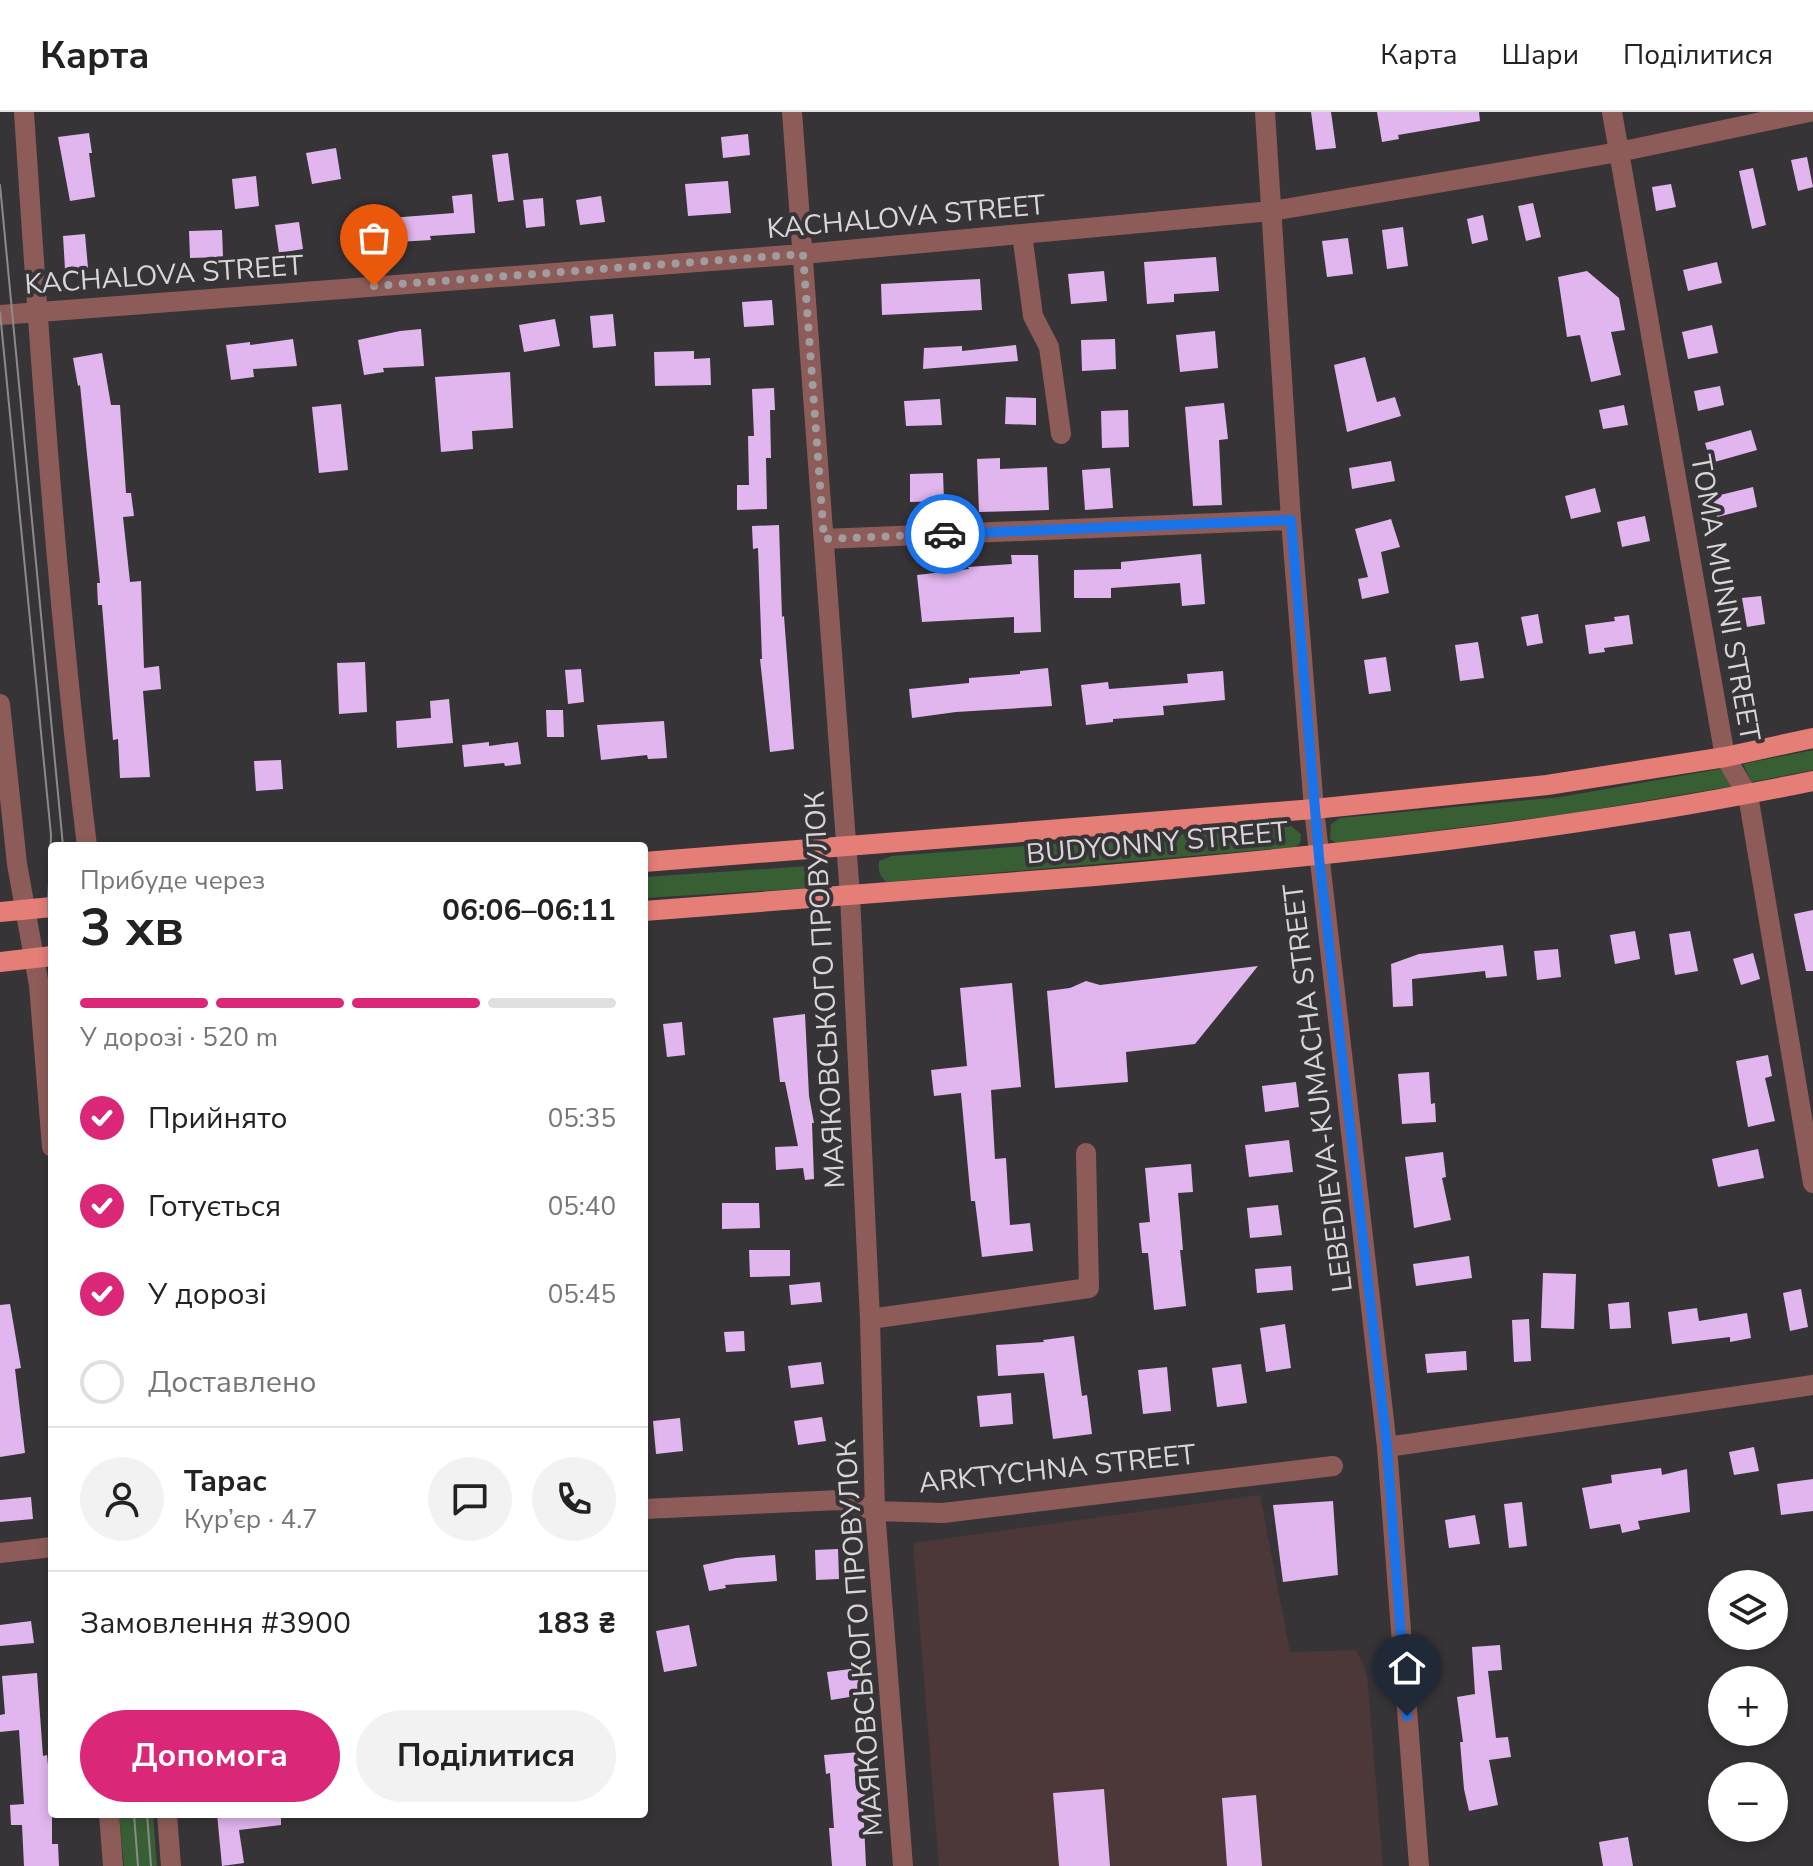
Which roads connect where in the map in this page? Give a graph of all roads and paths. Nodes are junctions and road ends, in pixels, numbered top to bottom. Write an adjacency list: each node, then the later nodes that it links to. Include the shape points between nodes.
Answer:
1 (24, 112): 10 (street)
2 (792, 112): 9 (street, МАЯКОВСЬКОГО ПРОВУЛОК)
3 (1265, 112): 7 (street, LEBEDIEVA-KUMACHA STREET)
4 (1612, 112): 6 (street, TOMA MUNNI STREET)
5 (1809, 112): 6 (street, KACHALOVA STREET)
6 (1619, 152): 7 (street, KACHALOVA STREET); 17 (street, TOMA MUNNI STREET)
7 (1272, 211): 8 (street, KACHALOVA STREET); 13 (street, LEBEDIEVA-KUMACHA STREET)
8 (1022, 234): 9 (street, KACHALOVA STREET); 12 (street, via 1033,316 1049,347)
9 (803, 254): 10 (street, KACHALOVA STREET); 14 (street, МАЯКОВСЬКОГО ПРОВУЛОК)
10 (36, 311): 11 (street, KACHALOVA STREET); 21 (street)
11 (0, 315)
12 (1061, 434)
13 (1291, 520): 14 (street); 20 (street, LEBEDIEVA-KUMACHA STREET)
14 (824, 539): 22 (street, МАЯКОВСЬКОГО ПРОВУЛОК)
15 (0, 704): 25 (street)
16 (1813, 738): 17 (main road, BUDYONNY STREET)
17 (1725, 757): 19 (street, TOMA MUNNI STREET); 20 (main road, BUDYONNY STREET, via 1547,785)
18 (1813, 781): 19 (main road, BUDYONNY STREET)
19 (1748, 795): 23 (main road, BUDYONNY STREET, via 1544,830); 35 (street, TOMA MUNNI STREET)
20 (1314, 809): 22 (main road, BUDYONNY STREET); 23 (street, LEBEDIEVA-KUMACHA STREET)
21 (87, 842)
22 (846, 847): 24 (main road, BUDYONNY STREET); 26 (street, МАЯКОВСЬКОГО ПРОВУЛОК)
23 (1319, 857): 26 (main road, BUDYONNY STREET); 38 (street, LEBEDIEVA-KUMACHA STREET)
24 (648, 862)
25 (8, 865): 28 (street)
26 (850, 896): 29 (main road, BUDYONNY STREET); 36 (street, МАЯКОВСЬКОГО ПРОВУЛОК)
27 (48, 907): 28 (main road)
28 (27, 910): 30 (main road); 31 (street)
29 (648, 911)
30 (0, 912)
31 (43, 957): 32 (main road); 33 (street, via 39,985)
32 (0, 962)
33 (48, 1097)
34 (1086, 1153): 36 (street, via 1089,1288)
35 (1813, 1183)
36 (870, 1319): 41 (street, МАЯКОВСЬКОГО ПРОВУЛОК)
37 (1813, 1385): 38 (street)
38 (1387, 1447): 49 (street, LEBEDIEVA-KUMACHA STREET)
39 (1333, 1466): 41 (street, ARKTYCHNA STREET, via 943,1513)
40 (648, 1509): 41 (street, ARKTYCHNA STREET, via 840,1500)
41 (875, 1511): 48 (street, МАЯКОВСЬКОГО ПРОВУЛОК)
42 (48, 1547): 43 (street)
43 (0, 1553)
44 (109, 1818): 46 (street)
45 (167, 1818): 47 (street)
46 (113, 1866)
47 (171, 1866)
48 (903, 1866)
49 (1419, 1866)

